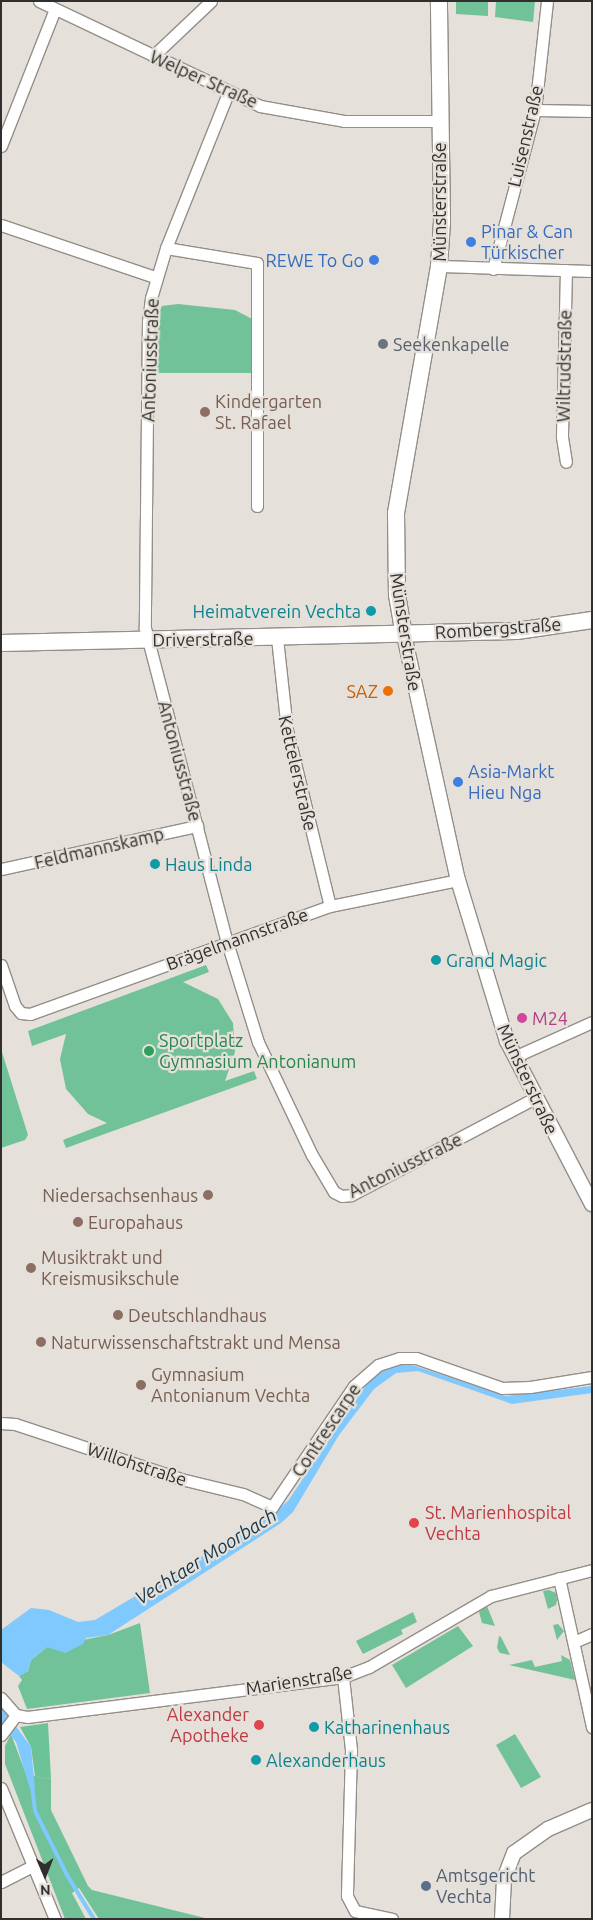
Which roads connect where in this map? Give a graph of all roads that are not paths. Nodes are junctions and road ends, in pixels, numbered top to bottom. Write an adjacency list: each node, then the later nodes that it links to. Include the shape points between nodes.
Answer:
1 (39, 1): 5 (street, Welper Straße)
2 (211, 1): 6 (street)
3 (438, 1): 10 (main road, Münsterstraße)
4 (547, 1): 8 (street, Luisenstraße)
5 (55, 9): 6 (street, Welper Straße); 11 (street)
6 (153, 56): 7 (street, Welper Straße)
7 (228, 93): 10 (street, Welper Straße, via 260,106 302,115 353,121); 13 (street, Antoniusstraße)
8 (535, 110): 9 (street); 15 (street, Luisenstraße)
9 (592, 111)
10 (439, 121): 14 (main road, Münsterstraße, via 442,222)
11 (1, 146)
12 (1, 225): 18 (street)
13 (166, 248): 18 (street, Antoniusstraße); 20 (street, via 257,263)
14 (439, 266): 15 (street); 22 (main road, Münsterstraße, via 396,513 397,595)
15 (493, 269): 16 (street)
16 (566, 270): 17 (street); 19 (street, Wiltrudstraße, via 562,437)
17 (592, 271)
18 (155, 278): 24 (street, Antoniusstraße, via 148,321)
19 (566, 462)
20 (258, 506)
21 (592, 620): 22 (main road, Rombergstraße, via 517,631)
22 (404, 635): 23 (main road, Driverstraße); 28 (street, Münsterstraße)
23 (276, 638): 24 (main road, Driverstraße); 29 (street, Kettelerstraße, via 287,730)
24 (148, 640): 25 (main road, Driverstraße); 26 (street, Antoniusstraße)
25 (1, 643)
26 (197, 826): 27 (street, Feldmannskamp); 30 (street, Antoniusstraße)
27 (1, 870)
28 (458, 880): 29 (street, Brägelmannstraße); 33 (street, Münsterstraße)
29 (330, 906): 30 (street, Brägelmannstraße)
30 (227, 942): 31 (street, Brägelmannstraße, via 30,1014 21,1013 15,1006); 34 (street, Antoniusstraße, via 258,1042 312,1155 334,1192 351,1195)
31 (1, 965)
32 (592, 1022): 33 (street)
33 (514, 1057): 34 (street, Münsterstraße)
34 (535, 1098): 35 (street, Münsterstraße)
35 (592, 1204)
36 (592, 1377): 38 (street, Contrescarpe, via 502,1388 416,1358 399,1358 378,1365 354,1386)
37 (1, 1423): 38 (street, Willohstraße, via 15,1424 180,1479 244,1494)
38 (272, 1507)
39 (592, 1570): 40 (street, Marienstraße)
40 (559, 1578): 42 (street); 43 (street, Marienstraße, via 491,1596 369,1667)
41 (592, 1634): 42 (street)
42 (574, 1642): 46 (street)
43 (343, 1677): 45 (street, Marienstraße, via 27,1718); 53 (street, via 351,1750 347,1896 354,1911)
44 (1, 1698): 45 (street)
45 (14, 1716): 47 (street)
46 (592, 1727)
47 (2, 1732)
48 (1, 1788): 50 (street)
49 (592, 1810): 54 (street, via 570,1816 514,1853 504,1879)
50 (33, 1866): 51 (street); 52 (street)
51 (1, 1882)
52 (55, 1919)
53 (392, 1919)
54 (502, 1919)

